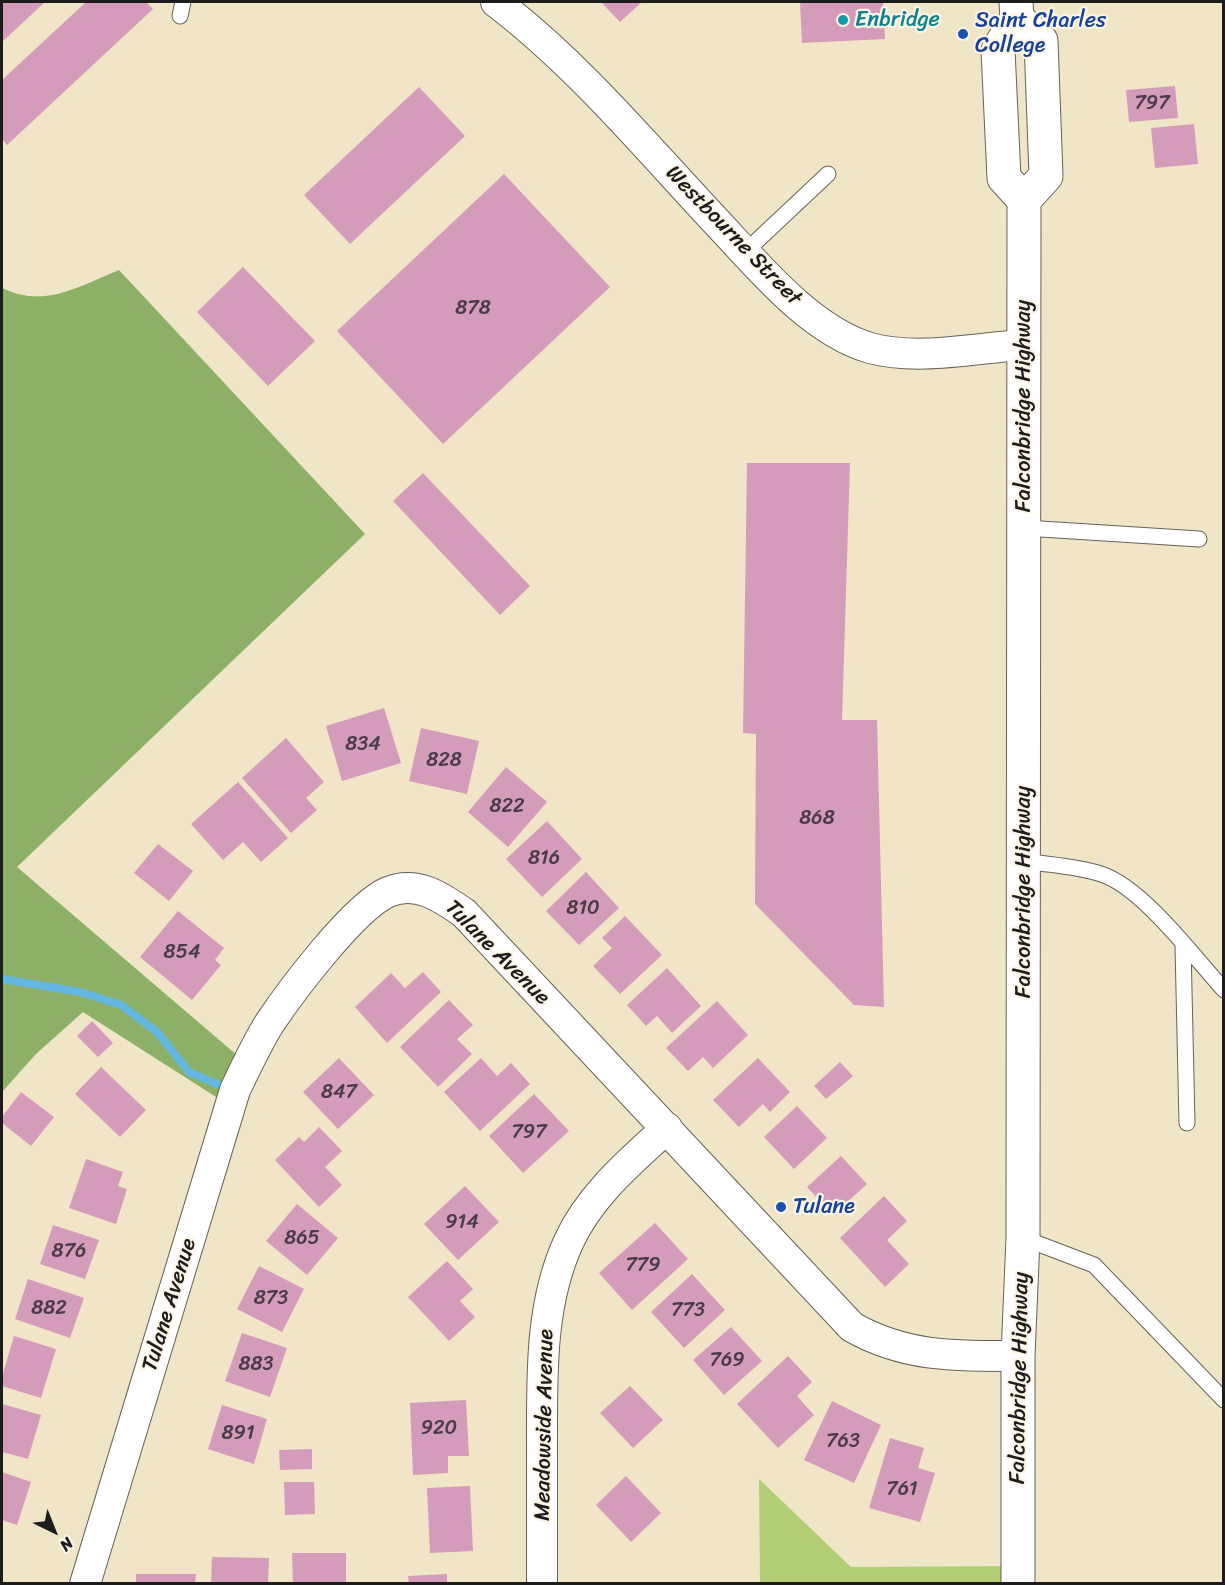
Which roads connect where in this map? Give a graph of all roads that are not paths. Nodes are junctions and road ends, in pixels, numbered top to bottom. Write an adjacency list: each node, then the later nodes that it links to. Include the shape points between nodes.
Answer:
1 (496, 2): 5 (street, Westbourne Street, via 564,59)
2 (1016, 10): 4 (main road, via 998,50 1004,178); 4 (main road, via 1041,42 1046,176)
3 (828, 174): 5 (lane)
4 (1024, 200): 6 (main road, Falconbridge Highway)
5 (745, 252): 6 (street, Westbourne Street, via 822,324 868,347 897,354)
6 (1023, 345): 7 (main road, Falconbridge Highway)
7 (1025, 528): 8 (lane); 9 (main road, Falconbridge Highway)
8 (1198, 539)
9 (1024, 861): 10 (lane, via 1100,874 1118,881); 14 (main road, Falconbridge Highway)
10 (1183, 946): 11 (lane); 12 (lane)
11 (1224, 990)
12 (1187, 1123)
13 (666, 1128): 15 (street, Tulane Avenue, via 852,1327 881,1341 926,1354); 17 (street, Tulane Avenue, via 464,913 441,896 404,889 388,892 364,908 269,1024 235,1089); 18 (street, Meadowside Avenue, via 627,1164 587,1211 570,1239 554,1283 542,1380)
14 (1023, 1238): 15 (main road, Falconbridge Highway); 16 (lane, via 1094,1265)
15 (1018, 1356): 19 (main road, Falconbridge Highway)
16 (1224, 1400)
17 (85, 1584)
18 (542, 1584)
19 (1018, 1584)

